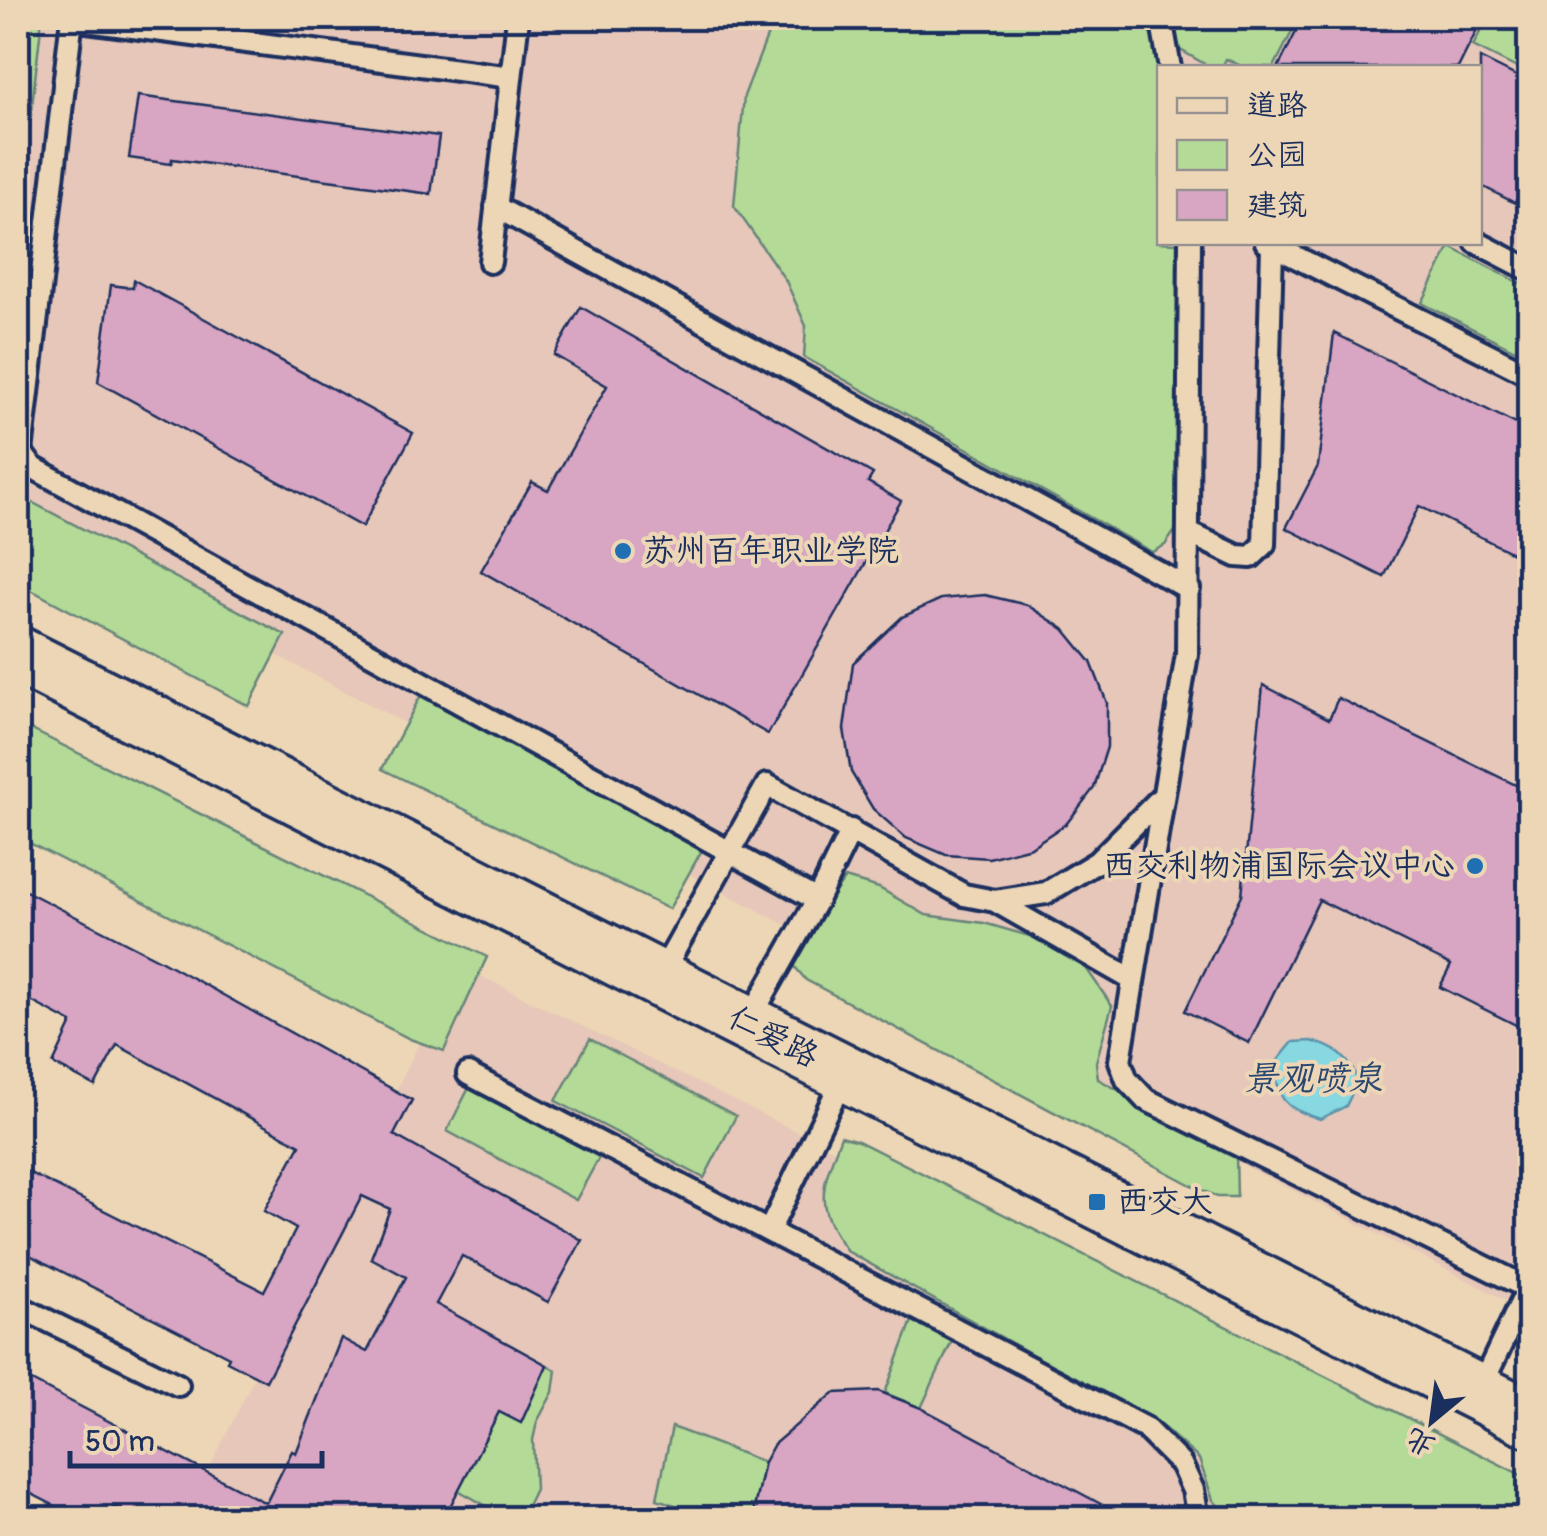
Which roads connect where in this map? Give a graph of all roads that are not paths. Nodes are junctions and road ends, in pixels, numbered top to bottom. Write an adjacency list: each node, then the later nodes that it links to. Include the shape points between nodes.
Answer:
1 (72, 18): 5 (lane); 19 (lane, via 21,452 32,466)
2 (518, 18): 5 (lane)
3 (1161, 18): 4 (lane)
4 (1169, 65)
5 (511, 77): 6 (lane)
6 (496, 207): 11 (lane); 15 (lane)
7 (1190, 245): 14 (lane)
8 (1269, 245): 14 (lane, via 1264,545 1251,557 1237,556)
9 (1271, 245): 13 (lane)
10 (1482, 245): 12 (lane)
11 (490, 262)
12 (1530, 270)
13 (1530, 375)
14 (1189, 533): 15 (lane)
15 (1189, 589): 17 (lane, via 1187,654)
16 (18, 655): 22 (main road, 仁爱路)
17 (1163, 796): 21 (lane, via 1097,862 1046,894); 23 (lane)
18 (851, 830): 19 (lane, via 768,785); 20 (lane); 21 (lane, via 964,896)
19 (730, 851): 20 (lane); 22 (lane)
20 (817, 900): 24 (lane)
21 (995, 900): 23 (lane)
22 (658, 979): 24 (main road, 仁爱路)
23 (1133, 980): 28 (lane, via 1120,1062 1144,1099)
24 (747, 1024): 26 (main road, 仁爱路)
25 (468, 1074): 27 (lane)
26 (846, 1074): 27 (lane); 31 (main road, 仁爱路)
27 (770, 1229): 33 (lane, via 1144,1428 1181,1464)
28 (1529, 1289): 31 (lane)
29 (18, 1306): 30 (lane)
30 (178, 1386)
31 (1478, 1393): 32 (main road, 仁爱路)
32 (1530, 1419)
33 (1198, 1518)

